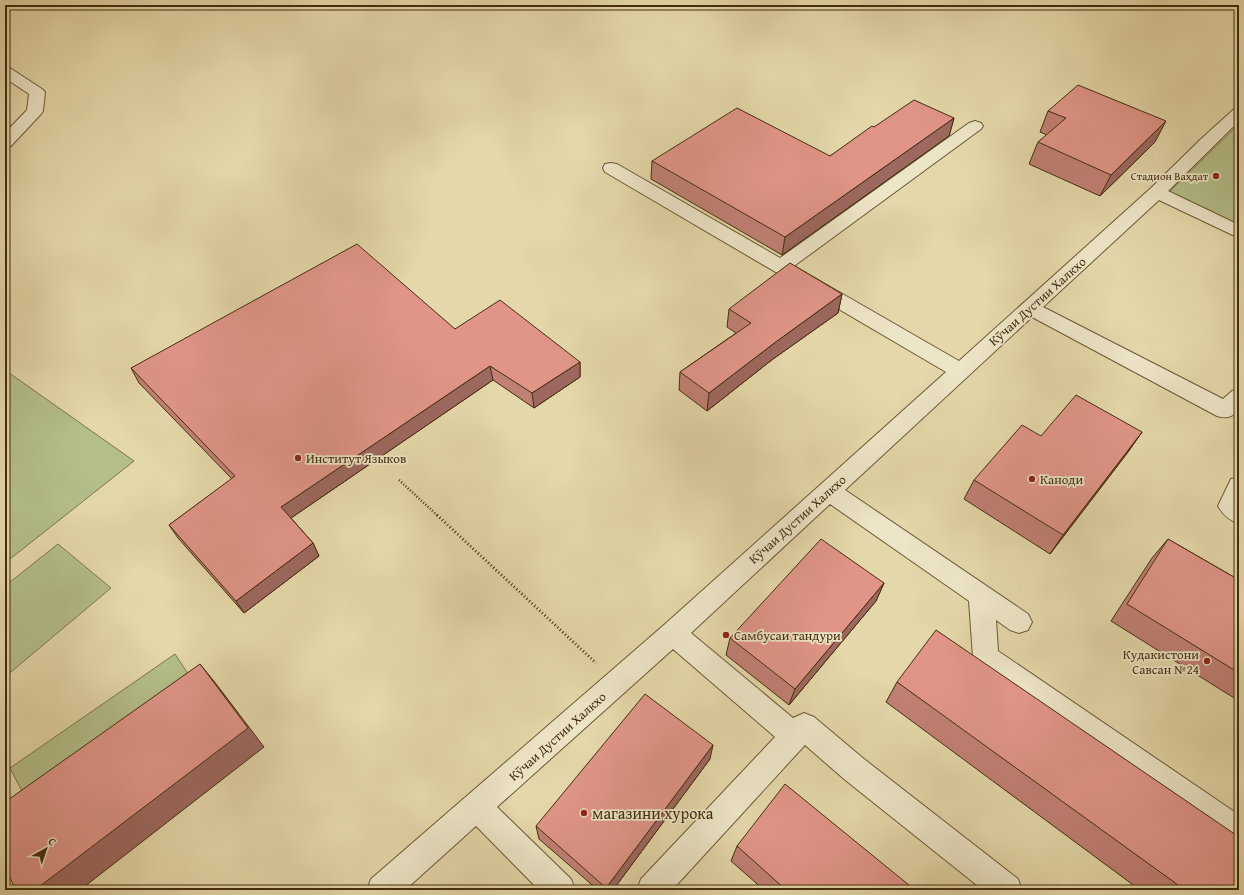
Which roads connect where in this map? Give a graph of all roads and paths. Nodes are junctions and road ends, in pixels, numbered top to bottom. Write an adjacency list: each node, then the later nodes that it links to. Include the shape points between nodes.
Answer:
1 (5, 71): 4 (street, via 37,92 35,111)
2 (1239, 113): 6 (street, Кӯчаи Дустии Халкхо, via 1206,142)
3 (975, 126): 8 (street)
4 (5, 143)
5 (611, 168): 8 (street)
6 (1158, 192): 7 (street); 9 (street, Кӯчаи Дустии Халкхо)
7 (1239, 232)
8 (780, 267): 10 (street)
9 (1030, 308): 10 (street, Кӯчаи Дустии Халкхо); 11 (street)
10 (960, 372): 14 (street, Кӯчаи Дустии Халкхо)
11 (1234, 409)
12 (399, 480): 19 (path)
13 (1239, 486): 15 (street, via 1230,506)
14 (828, 491): 16 (street); 18 (street, Кӯчаи Дустии Халкхо)
15 (1239, 514)
16 (980, 596): 17 (street); 22 (street, via 986,657)
17 (1019, 622)
18 (672, 633): 19 (street, Кӯчаи Дустии Халкхо); 20 (street)
19 (617, 682): 21 (street, Кӯчаи Дустии Халкхо)
20 (794, 736): 25 (street); 26 (street, via 804,726 854,769)
21 (477, 807): 23 (street, Кӯчаи Дустии Халкхо); 24 (street)
22 (1239, 832)
23 (382, 890)
24 (560, 890)
25 (652, 890)
26 (1007, 890)

